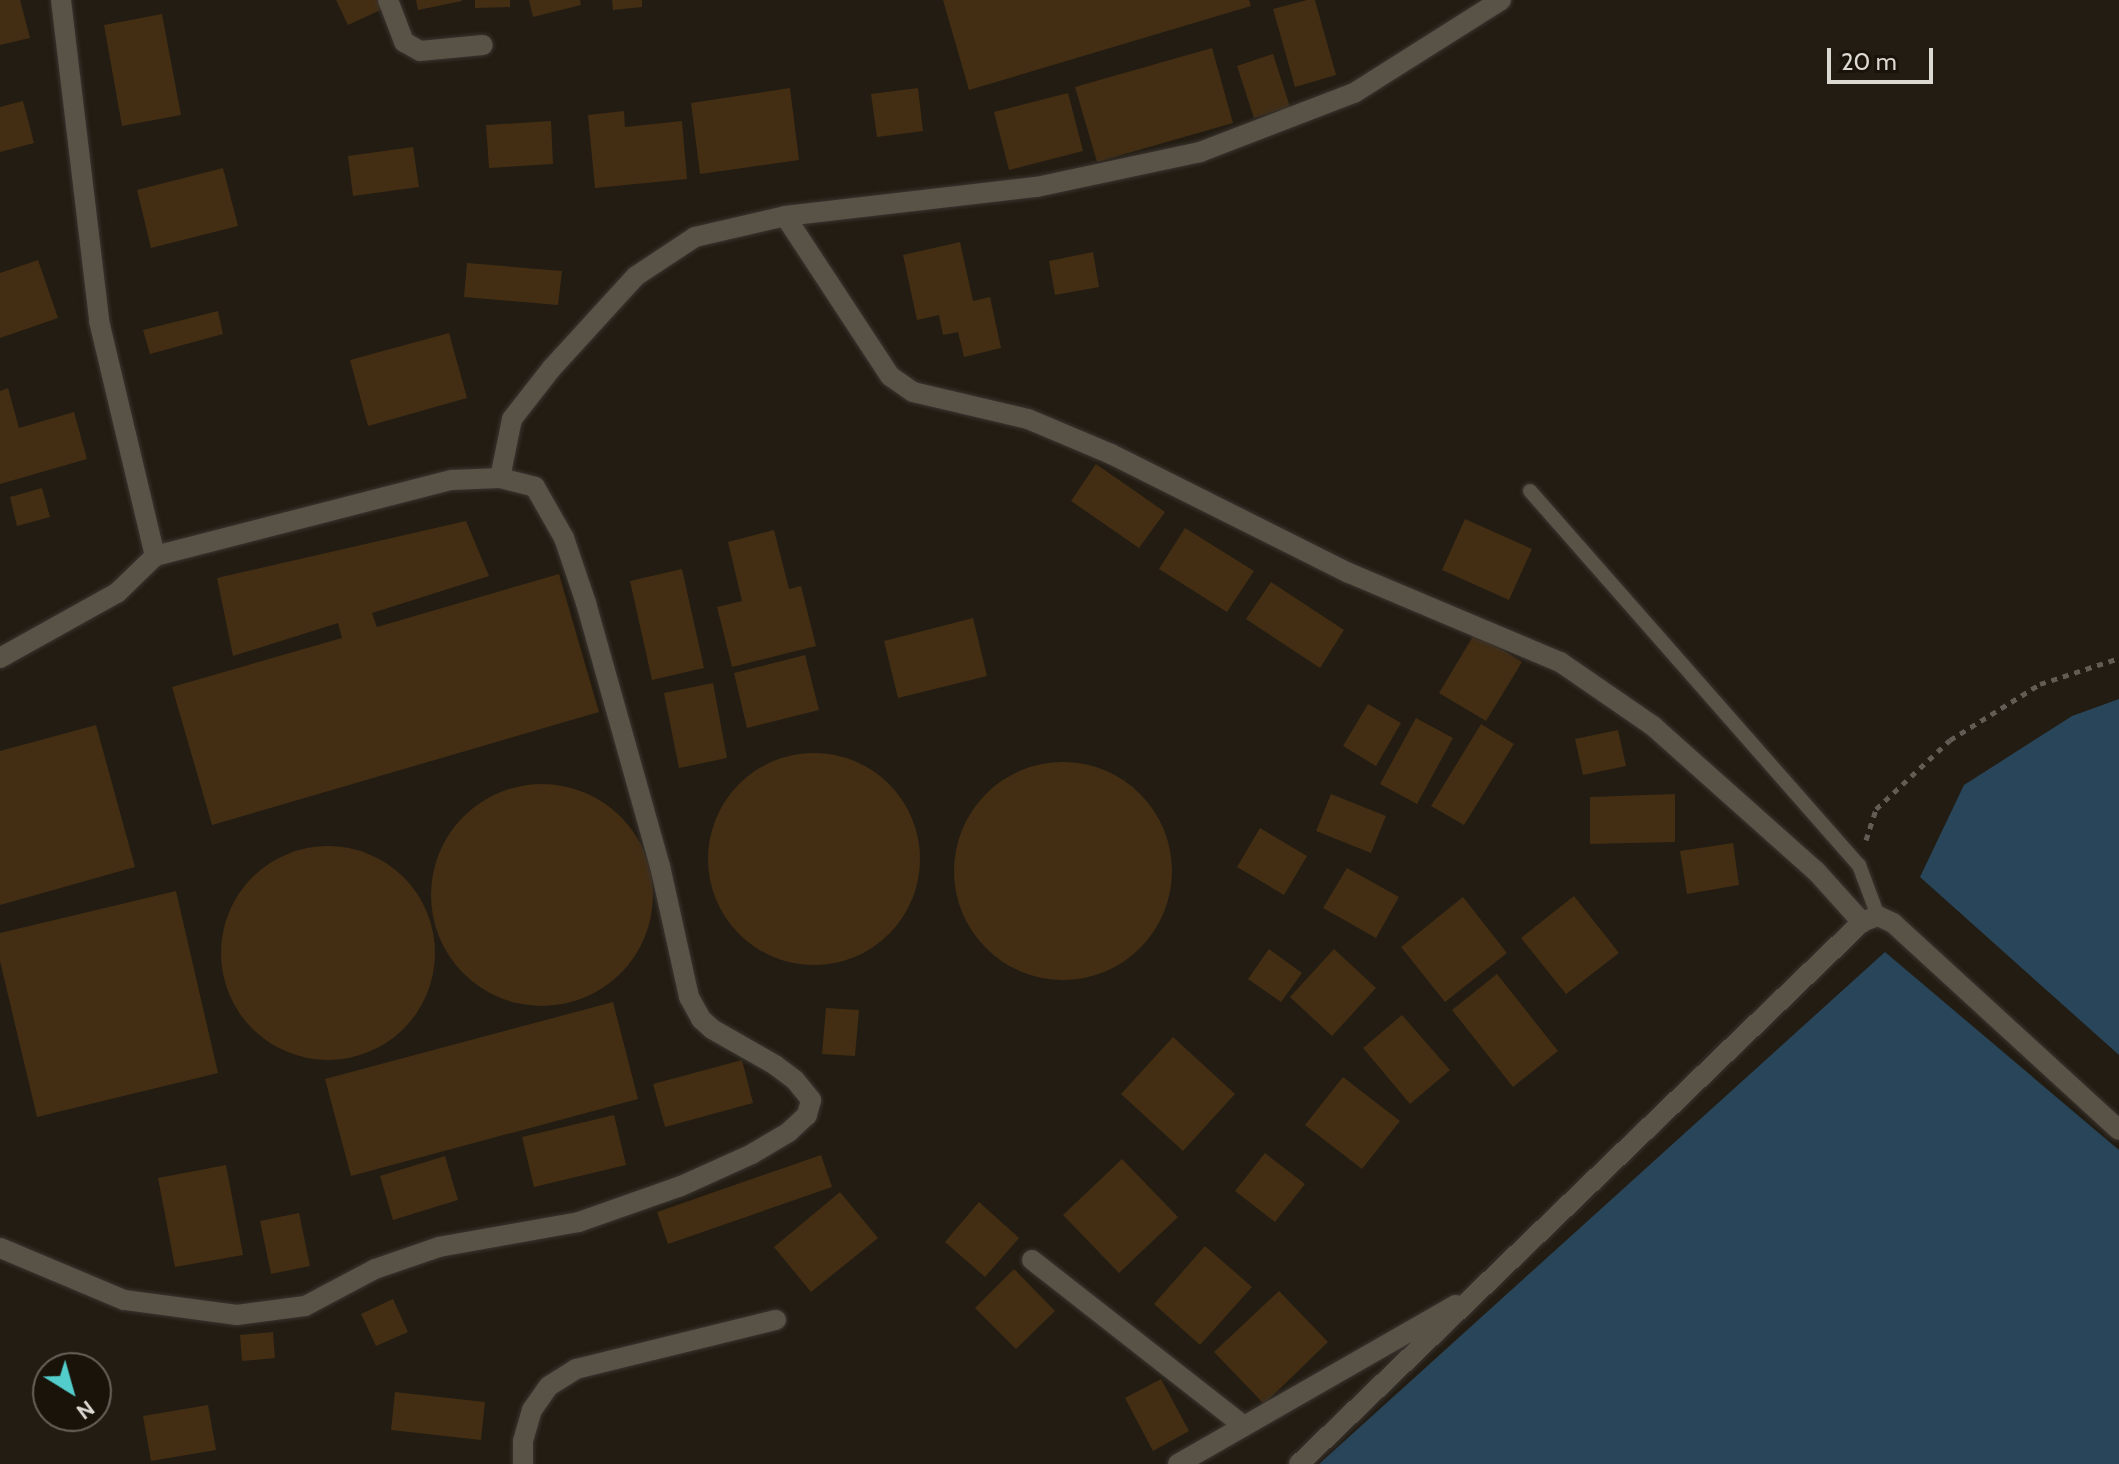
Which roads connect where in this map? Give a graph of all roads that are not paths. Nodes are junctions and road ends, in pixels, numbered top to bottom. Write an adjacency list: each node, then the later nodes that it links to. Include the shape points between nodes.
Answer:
1 (61, 0): 8 (street, via 99,321)
2 (388, 0): 4 (street, via 404,42 420,51)
3 (1501, 0): 5 (street, via 1354,93 1200,152 1037,187)
4 (483, 45)
5 (785, 216): 6 (street, via 695,237 636,276 512,419); 10 (street, via 890,376 913,392 1042,425 1349,573 1560,662 1653,726)
6 (500, 478): 8 (street, via 452,480); 12 (street, via 535,487 564,538 660,866 689,997 712,1029 795,1080 811,1100 807,1115 752,1154 681,1186 579,1222 439,1247 375,1269 305,1306 237,1315 124,1300)
7 (1530, 491): 10 (lane, via 1859,865)
8 (155, 556): 9 (street, via 117,593)
9 (0, 658)
10 (1870, 919): 11 (street, via 1893,923); 14 (street)
11 (2119, 1130)
12 (0, 1248)
13 (1032, 1260): 16 (street)
14 (1481, 1290): 16 (street); 19 (street)
15 (776, 1320): 17 (street, via 576,1369 549,1386 532,1410)
16 (1244, 1426): 18 (street)
17 (523, 1464)
18 (1178, 1464)
19 (1299, 1464)

